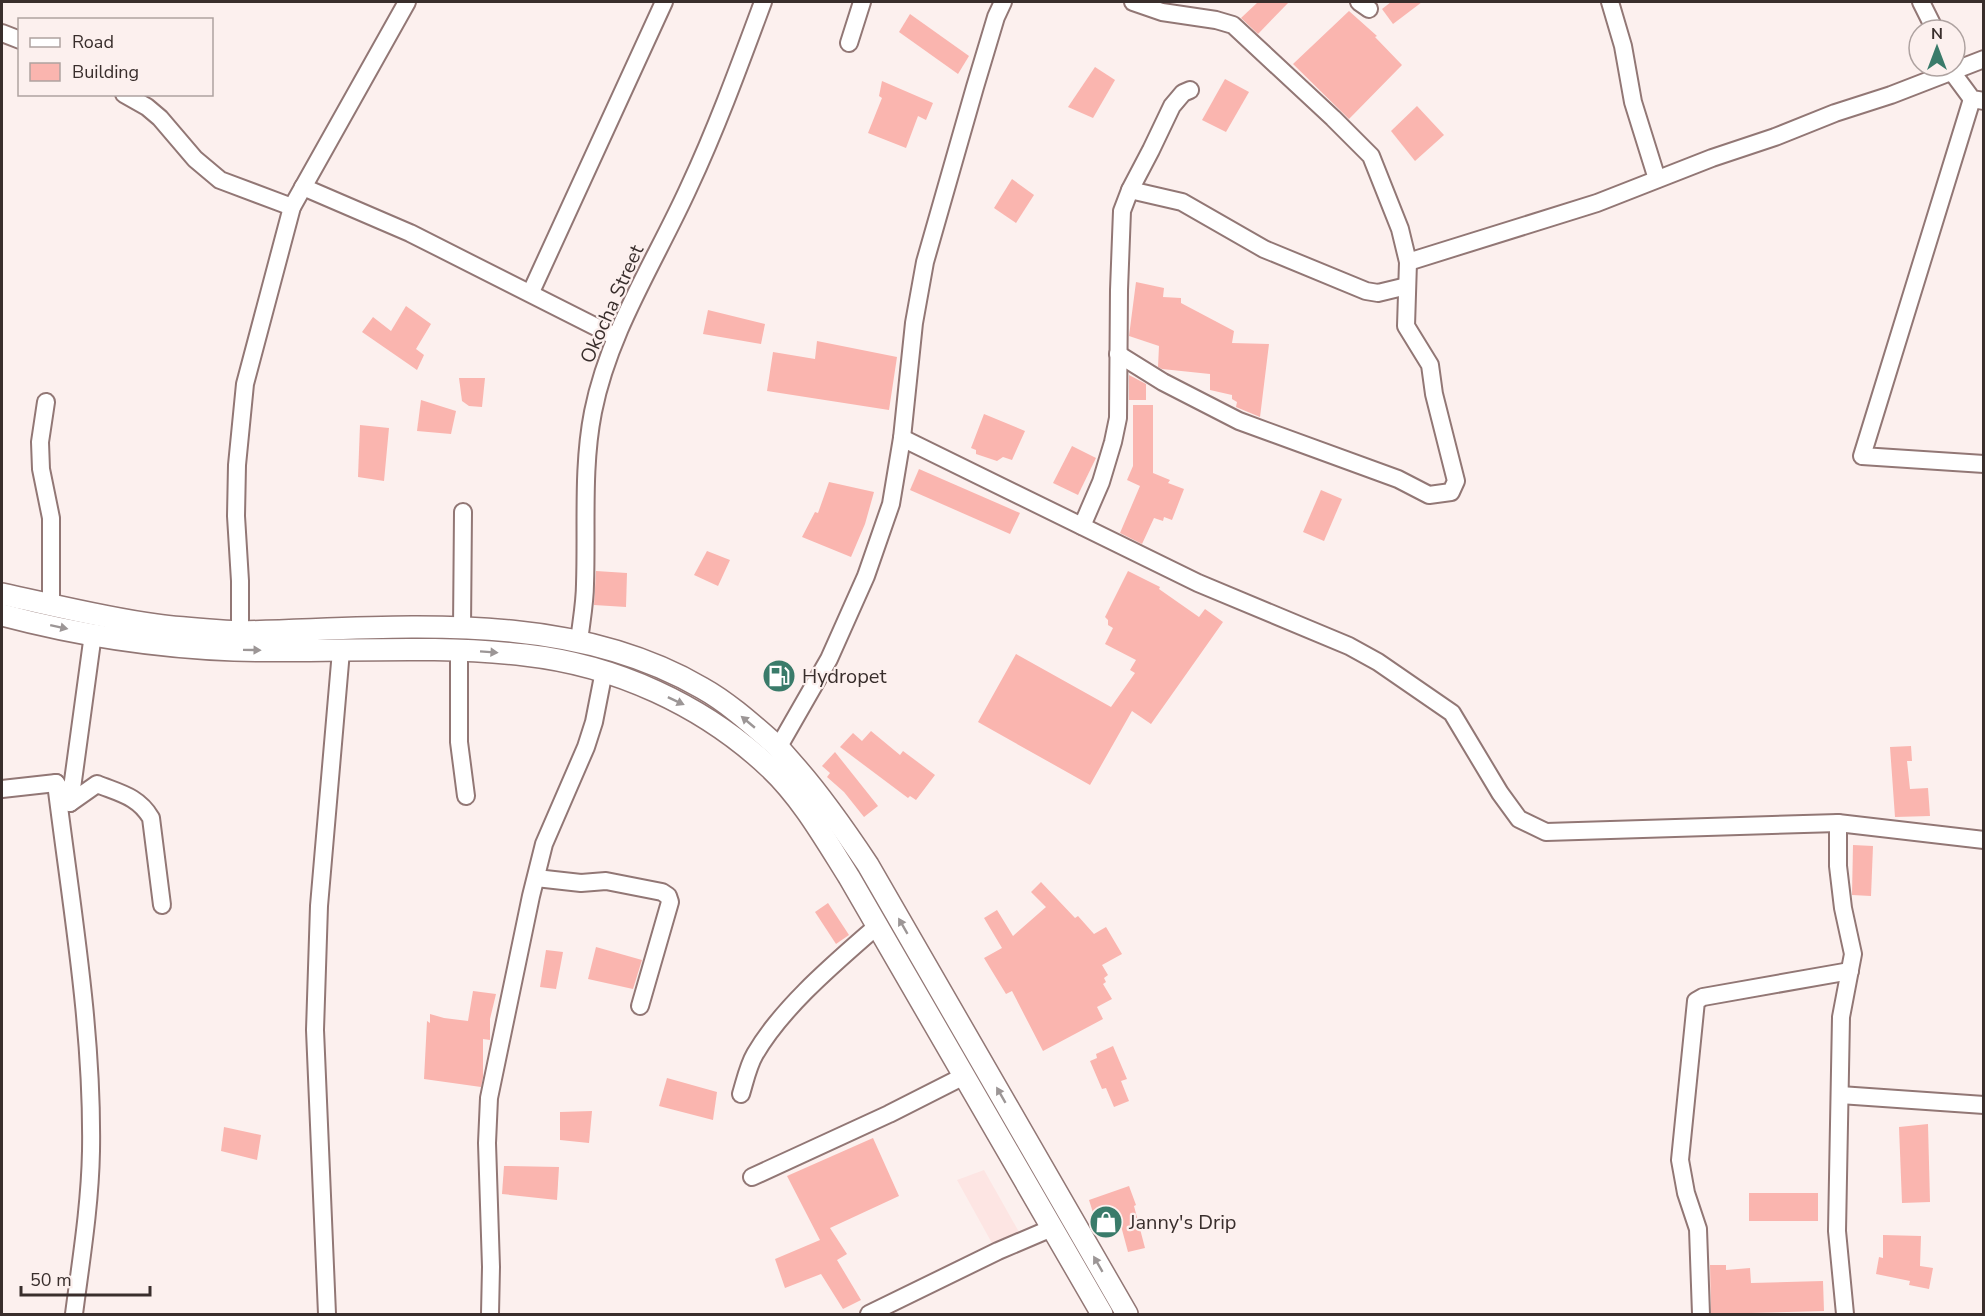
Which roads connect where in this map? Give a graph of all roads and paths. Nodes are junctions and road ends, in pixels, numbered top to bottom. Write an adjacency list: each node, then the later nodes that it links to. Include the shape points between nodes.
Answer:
1 (407, 2): 21 (street)
2 (664, 2): 26 (street)
3 (763, 2): 27 (street, Okocha Street, via 690,186)
4 (862, 2): 12 (street)
5 (1003, 2): 30 (street, via 925,262 914,323)
6 (1133, 2): 24 (street, via 1162,12 1233,25 1334,117 1371,156 1400,229)
7 (1610, 2): 20 (street, via 1633,102)
8 (1921, 2): 9 (street)
9 (1929, 18)
10 (2, 33): 11 (street)
11 (18, 39)
12 (849, 43)
13 (1983, 59): 14 (street)
14 (1967, 64)
15 (1930, 78): 20 (street)
16 (1959, 78): 19 (street)
17 (1190, 90): 22 (street, via 1172,106)
18 (128, 96): 23 (street, via 160,118 180,143 220,180)
19 (1978, 100): 31 (street, via 1862,456)
20 (1657, 179): 24 (street, via 1597,203)
21 (303, 187): 23 (street); 26 (street)
22 (1130, 190): 25 (street, via 1182,202 1264,249 1366,291 1378,293); 28 (street, via 1122,211)
23 (292, 207): 38 (street, via 245,384 237,465)
24 (1408, 262): 25 (street)
25 (1407, 286): 28 (street, via 1406,326 1430,365 1456,481 1451,492 1429,495 1398,479 1239,421)
26 (531, 292): 27 (street)
27 (616, 337): 40 (street, Okocha Street, via 593,412)
28 (1118, 354): 33 (street, via 1118,418 1113,442)
29 (46, 402): 35 (street, via 40,442 51,518)
30 (902, 438): 33 (street); 44 (street, via 891,504 866,576 829,659)
31 (1983, 464)
32 (463, 512): 37 (street)
33 (1082, 526): 49 (street, via 1198,583 1378,662 1452,713 1520,819 1546,832)
34 (2, 594): 35 (main road)
35 (51, 605): 38 (main road, via 156,625)
36 (2, 615): 39 (main road, one-way to 39)
37 (462, 628): 38 (main road); 40 (main road)
38 (240, 632)
39 (93, 634): 42 (main road, one-way to 42, via 233,650); 48 (street)
40 (579, 642): 44 (main road, one-way to 40, via 702,687 619,652)
41 (459, 650): 42 (main road); 43 (main road, one-way to 43, via 526,655); 47 (street, via 459,742)
42 (341, 651): 63 (street, via 319,906 315,1030)
43 (604, 671): 51 (street, via 586,747 544,844); 53 (main road, one-way to 53, via 691,708 771,768 808,813)
44 (778, 748): 67 (main road, one-way to 44, via 868,865 826,803)
45 (56, 783): 46 (street); 48 (street); 62 (street, via 89,1055 89,1203)
46 (2, 789)
47 (466, 796)
48 (70, 803): 52 (street, via 97,784 134,798 146,808 151,818)
49 (1838, 823): 50 (street); 54 (street, via 1838,866 1853,954)
50 (1983, 840)
51 (536, 878): 55 (street, via 581,884 606,881 668,896 670,902); 64 (street, via 489,1098)
52 (162, 905)
53 (877, 926): 56 (main road); 57 (street, via 819,977 775,1027 754,1056)
54 (1850, 971): 58 (street, via 1841,1017); 68 (street, via 1696,1001 1680,1160 1698,1229)
55 (640, 1006)
56 (964, 1076): 60 (street); 61 (main road)
57 (741, 1094)
58 (1840, 1095): 59 (street); 69 (street, via 1837,1231)
59 (1983, 1105)
60 (752, 1177)
61 (1052, 1228): 65 (street); 66 (main road)
62 (74, 1314)
63 (327, 1314)
64 (490, 1314)
65 (869, 1314)
66 (1102, 1314)
67 (1127, 1314)
68 (1701, 1314)
69 (1845, 1314)

